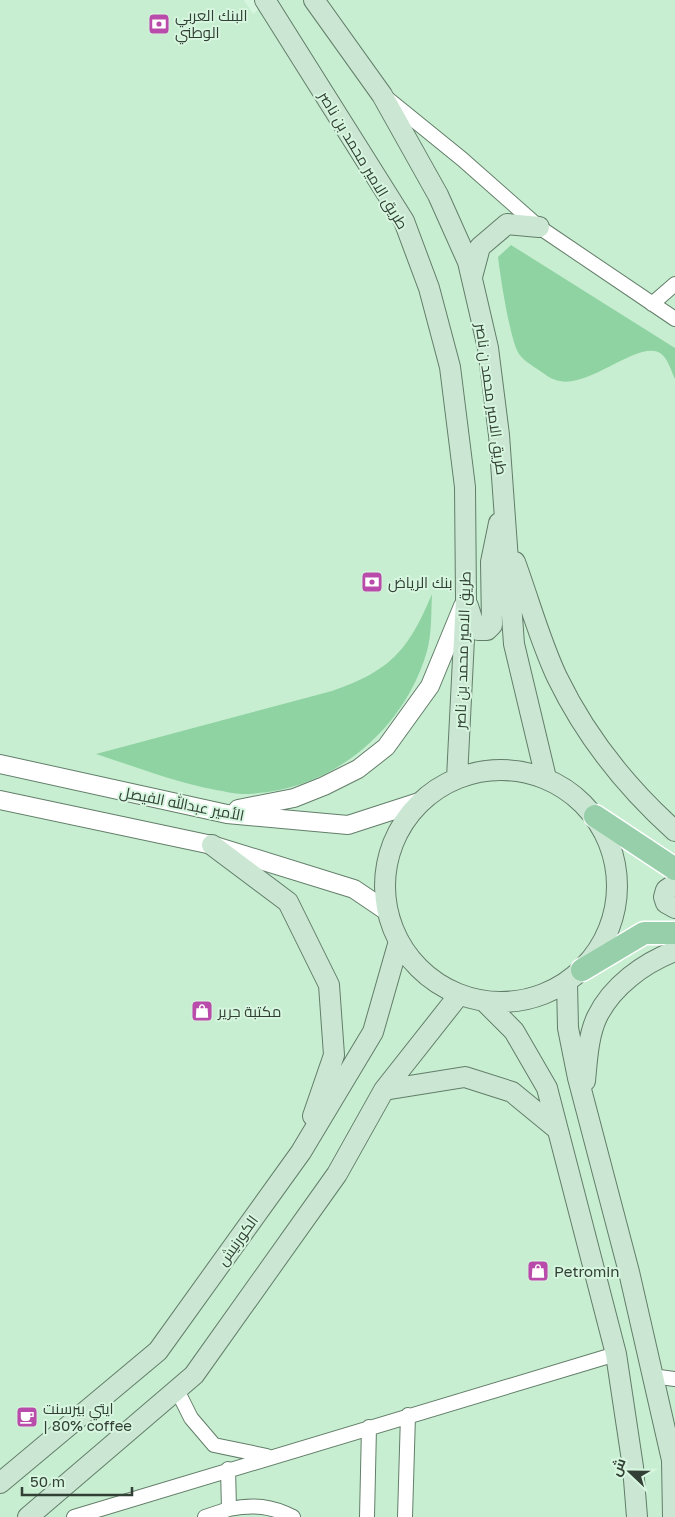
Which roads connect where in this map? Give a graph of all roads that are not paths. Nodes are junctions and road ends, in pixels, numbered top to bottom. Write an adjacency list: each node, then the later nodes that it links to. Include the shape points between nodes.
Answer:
1 (265, 0): 11 (main road, طريق الامير محمد بن ناصر, via 404,221 429,288 450,367 465,487)
2 (314, 0): 3 (main road, طريق الامير محمد ن ناصر)
3 (382, 95): 4 (street); 5 (main road, طريق الامير محمد ن ناصر, via 438,195)
4 (539, 227): 5 (main road, via 507,224 480,247); 7 (street)
5 (472, 277): 9 (main road, طريق الامير محمد ن ناصر, via 488,348)
6 (675, 284): 7 (street)
7 (652, 304): 8 (street)
8 (675, 319)
9 (505, 509): 10 (main road, طريق الامير محمد ن ناصر); 11 (main road, via 491,562 492,625 487,630 478,630 474,626)
10 (507, 539): 14 (main road, طريق الامير محمد ن ناصر, via 514,644); 19 (main road, via 557,676 582,724 612,767)
11 (466, 599): 13 (main road, طريق الامير محمد بن ناصر); 17 (street, via 430,686 386,747 358,769 294,798)
12 (0, 764): 17 (street, الأمير عبدالله الفيصل)
13 (457, 778): 14 (main road, via 487,770 517,770); 16 (main road)
14 (546, 778): 18 (main road, via 573,794)
15 (0, 800): 20 (street)
16 (422, 801): 17 (street, الأمير عبدالله الفيصل, via 348,825); 24 (main road, via 398,833 388,864)
17 (218, 812)
18 (594, 816): 21 (main road); 28 (main road, via 610,846 617,879 614,912 602,943)
19 (675, 831)
20 (212, 844): 24 (street, via 354,889); 34 (main road, via 288,902 329,985 334,1055)
21 (675, 868)
22 (675, 884): 23 (main road, via 666,890 664,897 666,903)
23 (675, 908)
24 (388, 912): 26 (main road)
25 (675, 933): 28 (main road, via 644,932)
26 (399, 941): 29 (main road, via 414,964 435,982); 34 (main road, الكورنيش, via 373,1032)
27 (675, 951): 32 (main road, via 642,967 614,993 597,1017 587,1053)
28 (574, 976): 30 (main road, via 541,995 513,1002); 32 (main road, via 568,1028)
29 (459, 995): 30 (main road); 31 (main road)
30 (484, 1001): 33 (main road, via 514,1031 547,1088)
31 (384, 1090): 33 (main road, via 465,1077 512,1092); 38 (main road, via 337,1174 194,1375)
32 (583, 1098): 36 (main road, via 629,1272)
33 (557, 1130): 35 (main road)
34 (300, 1152): 43 (main road, الكورنيش, via 158,1351)
35 (616, 1354): 39 (street); 51 (main road, via 634,1467)
36 (652, 1376): 37 (street); 52 (main road, via 672,1460)
37 (675, 1379)
38 (177, 1390): 41 (street, via 191,1418 214,1445); 46 (main road)
39 (408, 1416): 40 (street); 50 (street)
40 (369, 1427): 41 (street); 49 (street)
41 (270, 1457): 42 (street)
42 (228, 1469): 44 (street); 45 (street)
43 (0, 1483)
44 (229, 1509): 47 (street); 48 (street, via 251,1505 276,1508)
45 (84, 1516)
46 (28, 1517)
47 (205, 1517)
48 (293, 1517)
49 (368, 1517)
50 (405, 1517)
51 (637, 1517)
52 (673, 1517)

